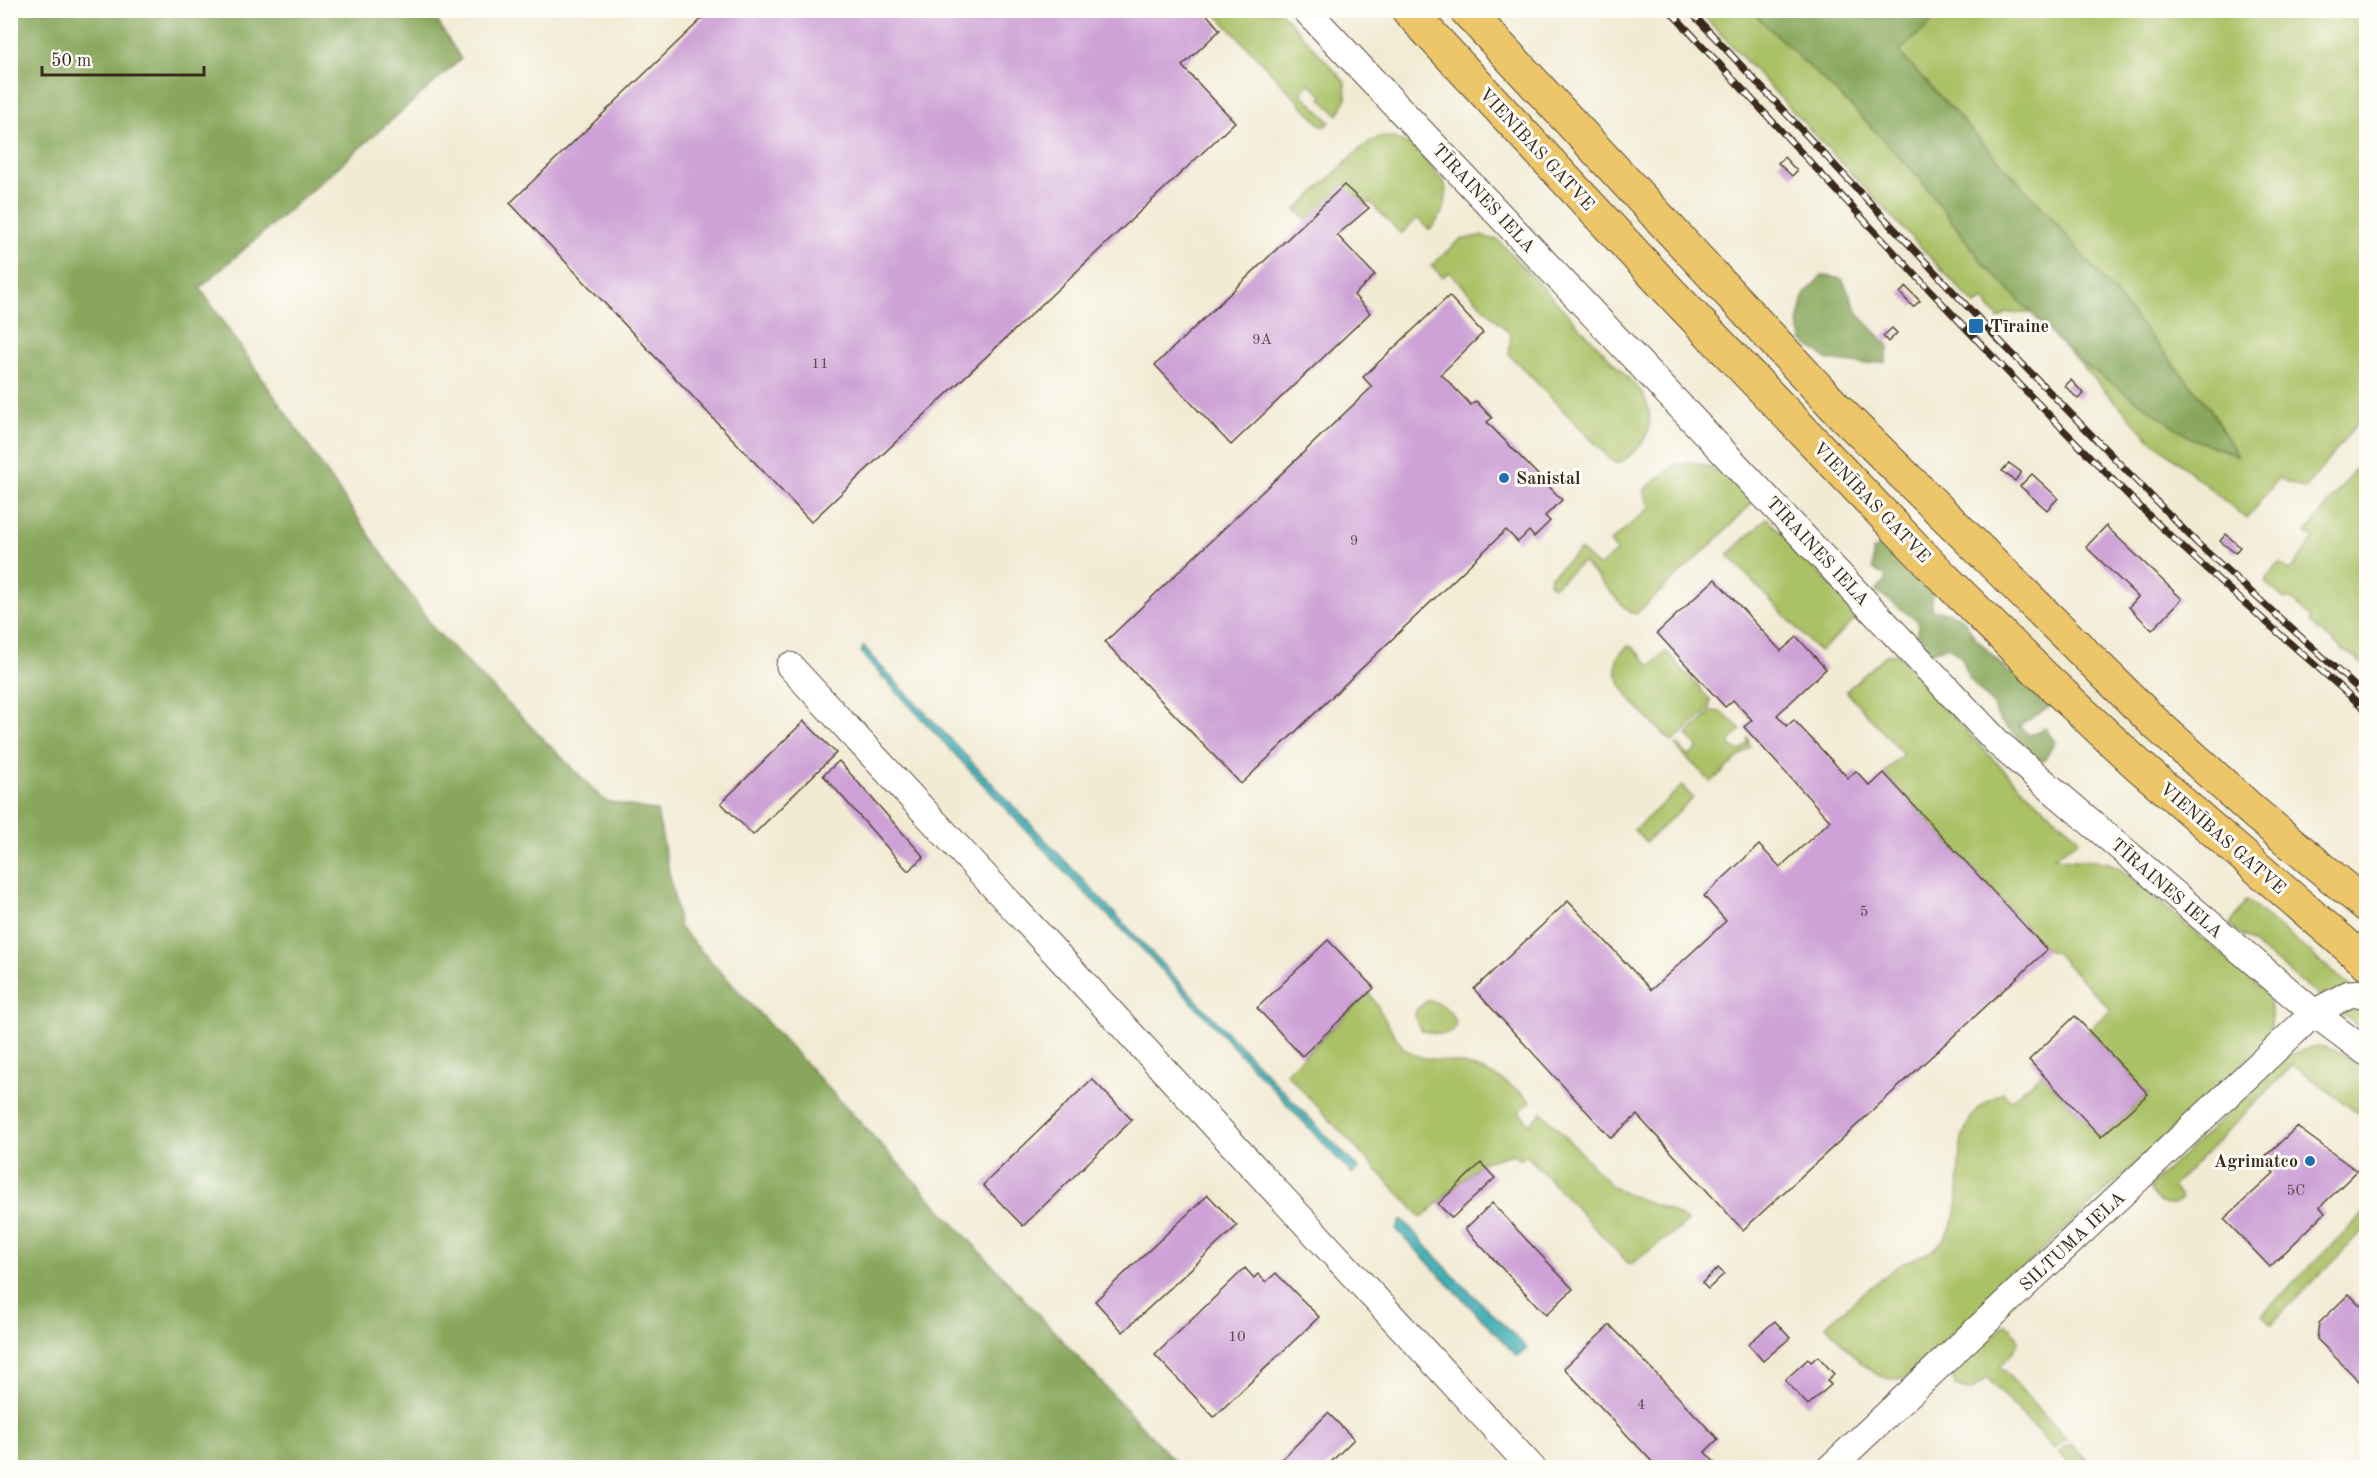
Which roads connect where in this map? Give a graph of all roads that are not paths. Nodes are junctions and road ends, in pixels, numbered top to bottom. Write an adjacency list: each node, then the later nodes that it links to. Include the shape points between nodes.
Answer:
1 (1306, 10): 8 (street, TĪRAINES IELA, via 1999,744)
2 (1408, 10): 6 (highway, VIENĪBAS GATVE, via 1943,577 2137,764)
3 (1466, 10): 5 (highway, via 1849,421 2154,722 2256,814)
4 (790, 666): 10 (street)
5 (2367, 905)
6 (2367, 962)
7 (2367, 993): 8 (street, SILTUMA IELA, via 2349,994)
8 (2314, 1013): 9 (street, TĪRAINES IELA); 11 (street, SILTUMA IELA)
9 (2367, 1052)
10 (1532, 1467)
11 (1830, 1467)

